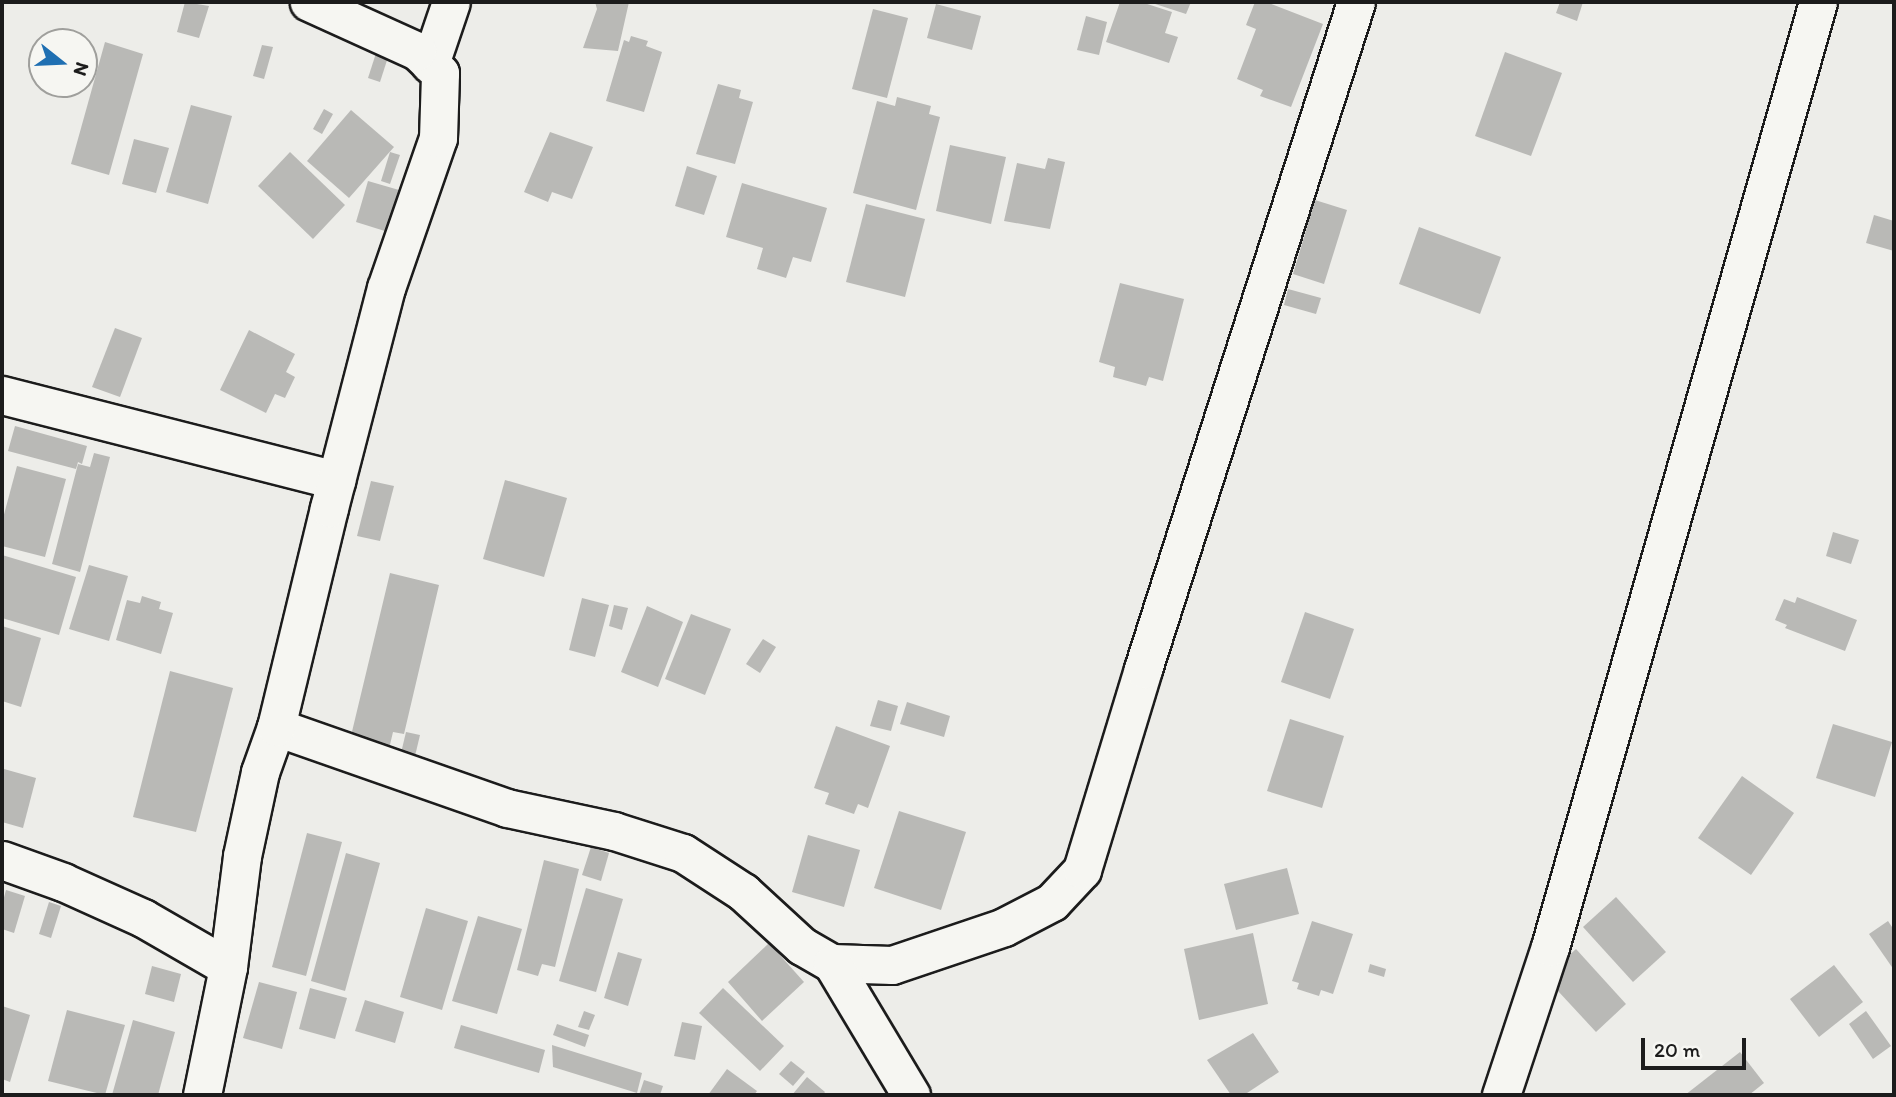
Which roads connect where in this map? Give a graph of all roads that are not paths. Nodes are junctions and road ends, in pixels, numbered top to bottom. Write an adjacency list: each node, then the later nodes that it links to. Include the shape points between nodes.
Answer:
1 (309, 2): 5 (street, via 417,51)
2 (451, 2): 5 (street)
3 (1356, 2): 10 (street, via 1082,870 1052,902 1004,927 892,965)
4 (1818, 2): 14 (street, via 1558,921)
5 (430, 64): 7 (street, via 440,73 438,138 387,288)
6 (2, 395): 7 (street)
7 (336, 480): 8 (street)
8 (276, 727): 10 (street, via 507,808 614,831 683,853 743,892 802,946); 11 (street, via 260,772 242,856)
9 (2, 860): 11 (street, via 143,918)
10 (832, 963): 13 (street)
11 (228, 967): 12 (street)
12 (202, 1095)
13 (911, 1095)
14 (1501, 1095)

